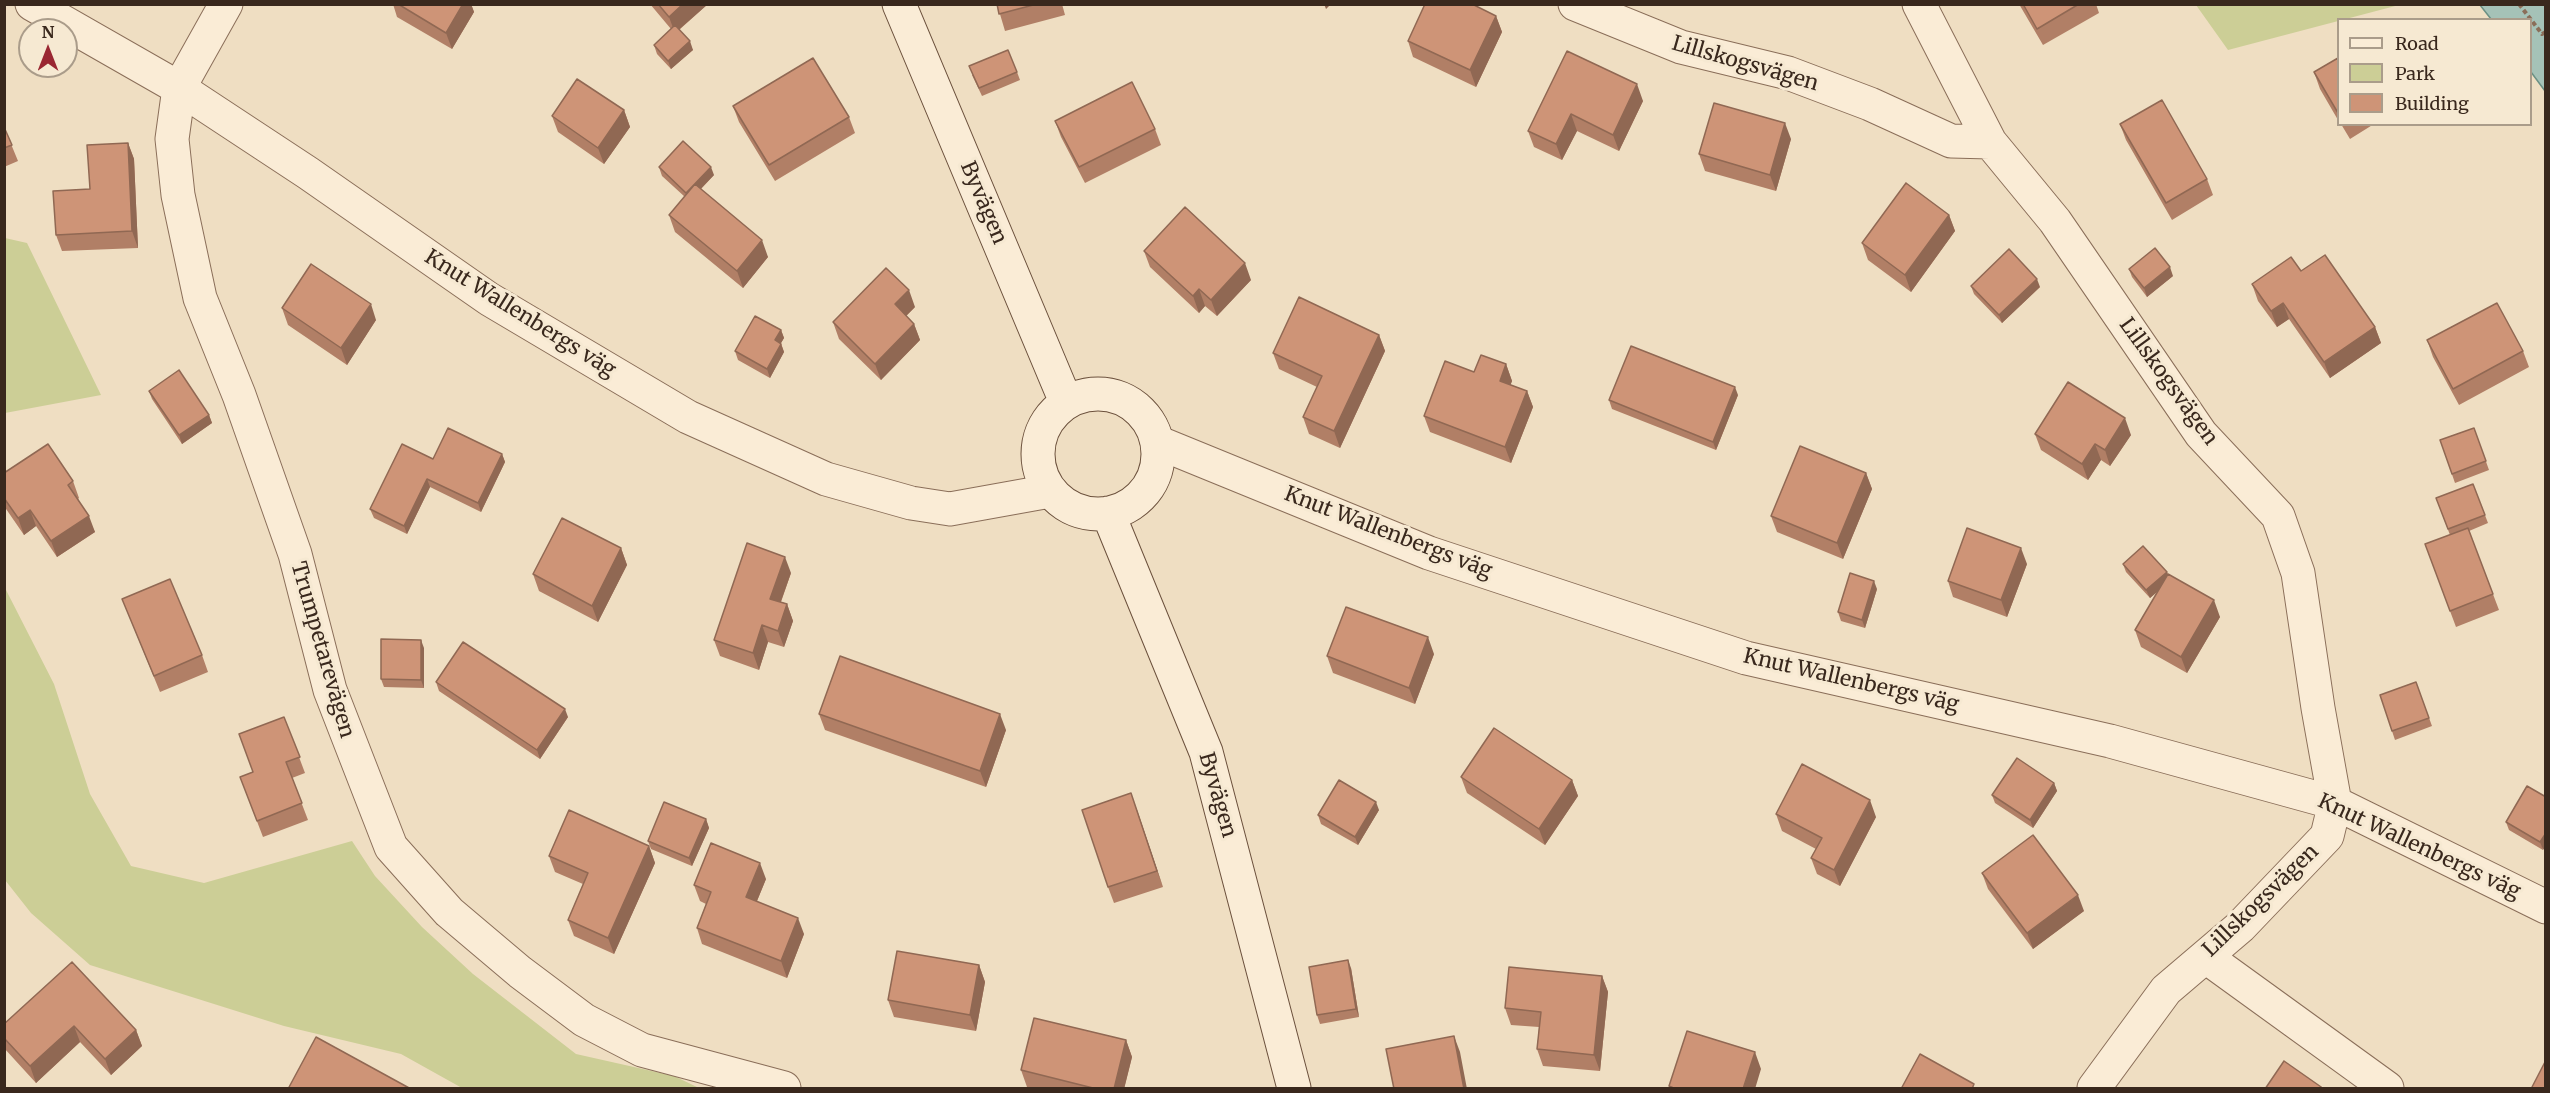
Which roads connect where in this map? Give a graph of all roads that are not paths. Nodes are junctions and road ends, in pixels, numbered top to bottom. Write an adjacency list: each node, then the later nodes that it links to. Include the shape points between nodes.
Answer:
1 (32, 4): 6 (street, Knut Wallenbergs väg)
2 (226, 4): 6 (street, Trumpetarevägen)
3 (898, 4): 8 (street, Byvägen)
4 (1575, 4): 7 (street, Lillskogsvägen, via 1681,47 1788,73 1951,141)
5 (1919, 4): 7 (street)
6 (179, 88): 10 (street, Knut Wallenbergs väg, via 489,299 688,417 826,479 911,503 950,509); 15 (street, Trumpetarevägen, via 172,140 178,195 200,298 295,554 330,690 391,847 449,912 584,1020 642,1050)
7 (1990, 142): 12 (street, Lillskogsvägen, via 2055,221 2201,434 2278,516 2298,573)
8 (1066, 402): 9 (street, via 1084,395 1106,394 1126,400 1143,413); 10 (street, via 1047,422 1037,452 1040,473)
9 (1157, 442): 11 (street, via 1158,463 1152,481 1138,498); 12 (street, Knut Wallenbergs väg, via 1430,553 1746,658 2110,741)
10 (1050, 491): 11 (street, via 1066,506 1079,511)
11 (1108, 513): 16 (street, Byvägen, via 1206,752)
12 (2335, 803): 13 (street, Knut Wallenbergs väg); 14 (street, Lillskogsvägen, via 2327,836)
13 (2546, 908)
14 (2206, 957): 17 (street, Lillskogsvägen, via 2166,990); 18 (street)
15 (784, 1089)
16 (1294, 1089)
17 (2094, 1089)
18 (2386, 1089)

